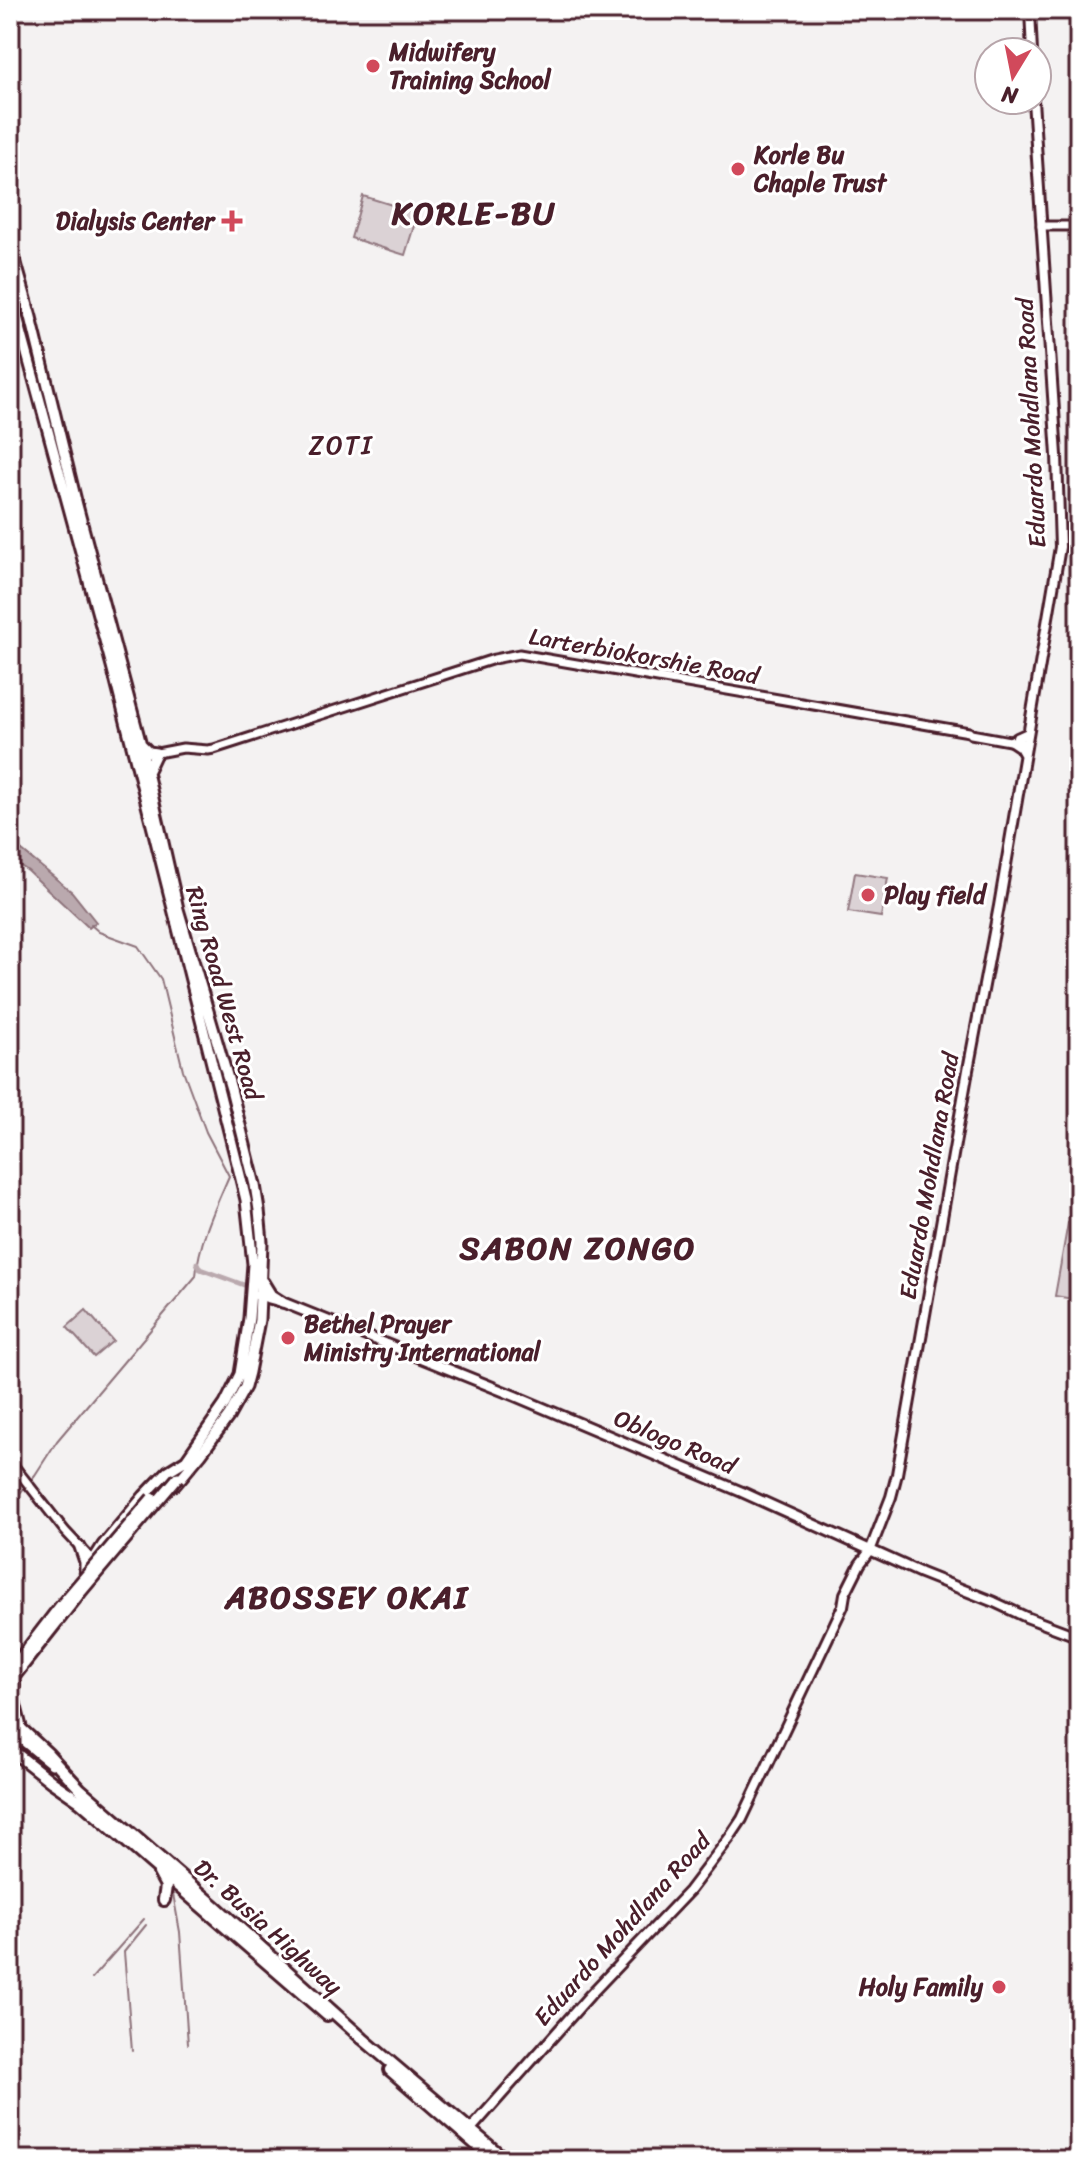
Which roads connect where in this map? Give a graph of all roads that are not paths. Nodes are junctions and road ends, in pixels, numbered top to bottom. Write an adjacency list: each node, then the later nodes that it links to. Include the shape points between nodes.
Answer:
1 (1030, 10): 2 (main road)
2 (1031, 36)
3 (1034, 116): 4 (main road, Eduardo Mohdlana Road)
4 (1041, 226): 5 (street); 10 (main road, Eduardo Mohdlana Road, via 1061,539)
5 (1079, 226)
6 (10, 242): 8 (main road, Ring Road West Road)
7 (10, 291): 9 (main road)
8 (31, 317): 9 (main road); 12 (main road, Ring Road West Road)
9 (17, 321): 15 (main road)
10 (1027, 739): 11 (main road); 14 (main road, Eduardo Mohdlana Road)
11 (1014, 740): 13 (street, Larterbiokorshie Road, via 519,654 208,750); 14 (main road)
12 (140, 741): 13 (main road); 15 (main road, Ring Road West Road)
13 (156, 753): 15 (street, Larterbiokorshie Road); 16 (main road)
14 (1025, 756): 25 (main road, Eduardo Mohdlana Road, via 897,1474)
15 (139, 758): 16 (main road, Ring Road West Road); 18 (main road, Ring Road West Road, via 246,1200)
16 (147, 772): 17 (main road, Ring Road West Road, via 178,909 255,1185)
17 (262, 1275): 18 (main road, Ring Road West Road); 19 (main road, via 267,1290)
18 (256, 1295): 19 (main road, Oblogo Road); 20 (main road, Ring Road West Road); 22 (main road, Ring Road West Road, via 240,1374)
19 (282, 1302): 20 (main road, via 267,1307); 25 (main road, Oblogo Road, via 742,1492)
20 (259, 1320): 22 (main road, Ring Road West Road, via 245,1387 219,1431)
21 (10, 1461): 24 (street)
22 (181, 1471): 23 (main road, Ring Road West Road, via 168,1471); 27 (main road, Ring Road West Road); 30 (main road, Ring Road West Road, bridge, via 91,1569); 31 (main road, Ring Road West Road, bridge)
23 (103, 1545): 24 (main road, via 92,1550); 26 (main road, Ring Road West Road)
24 (80, 1547): 26 (street); 28 (main road)
25 (870, 1551): 29 (main road, Oblogo Road); 39 (main road, Eduardo Mohdlana Road, via 730,1837 689,1891)
26 (93, 1560): 27 (street); 28 (main road, Ring Road West Road)
27 (102, 1571): 31 (main road, Ring Road West Road)
28 (84, 1574): 30 (main road, Ring Road West Road)
29 (1079, 1637)
30 (10, 1670)
31 (11, 1685): 33 (highway)
32 (10, 1716): 33 (highway, Dr. Busia Highway)
33 (16, 1730): 35 (main road); 36 (highway, Dr. Busia Highway, via 48,1754)
34 (10, 1748): 35 (main road); 36 (highway, Dr. Busia Highway, via 52,1782)
35 (33, 1755): 36 (main road)
36 (69, 1786): 37 (highway, Dr. Busia Highway); 39 (highway, Dr. Busia Highway)
37 (151, 1862): 38 (highway, via 166,1886); 40 (highway, Dr. Busia Highway)
38 (164, 1900)
39 (471, 2129): 41 (highway, Dr. Busia Highway)
40 (494, 2160)
41 (506, 2160)

